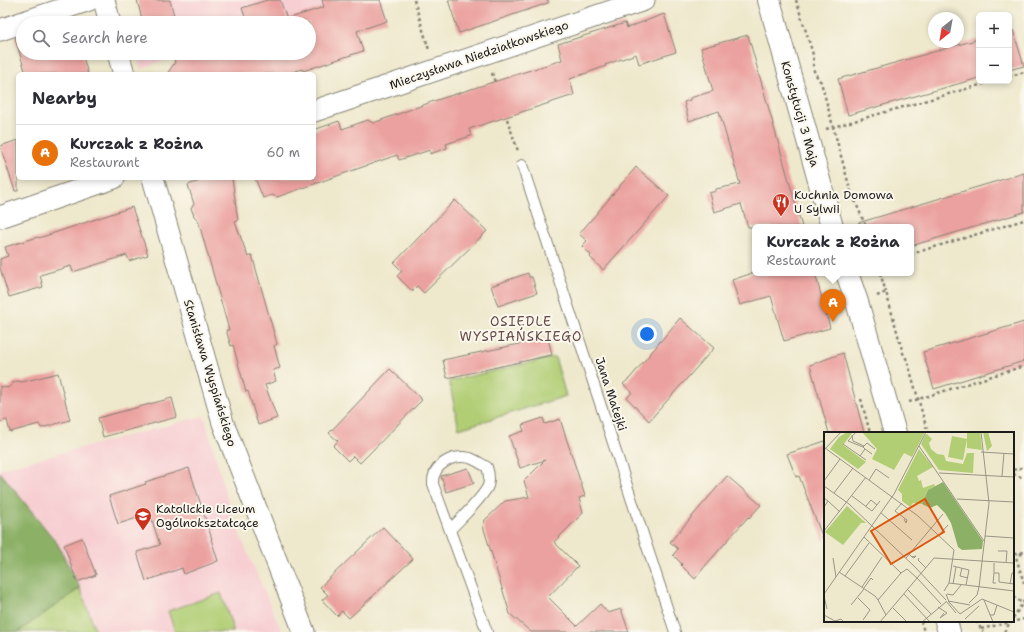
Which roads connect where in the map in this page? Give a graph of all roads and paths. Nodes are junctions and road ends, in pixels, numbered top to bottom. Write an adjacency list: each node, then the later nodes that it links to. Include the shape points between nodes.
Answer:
1 (89, 0): 7 (street)
2 (104, 0): 8 (street)
3 (414, 0): 12 (path)
4 (644, 0): 12 (street, Mieczysława Niedziałkowskiego)
5 (769, 0): 26 (street, Konstytucji 3 Maja)
6 (796, 0): 19 (path, via 813,53 812,67 821,82)
7 (42, 16)
8 (108, 16)
9 (16, 25): 10 (street)
10 (0, 30)
11 (120, 60): 13 (street)
12 (435, 70): 17 (street, Mieczysława Niedziałkowskiego)
13 (123, 72)
14 (1024, 72): 15 (path)
15 (1012, 76)
16 (984, 84): 19 (path)
17 (316, 109)
18 (507, 119): 21 (path)
19 (833, 127): 20 (path); 27 (path, via 850,189)
20 (822, 130)
21 (522, 165): 56 (lane, Jana Matejki)
22 (108, 180): 24 (street)
23 (154, 180): 54 (street, Stanisława Wyspiańskiego, via 223,423)
24 (0, 217)
25 (1024, 220): 28 (path)
26 (831, 224)
27 (865, 224)
28 (914, 253)
29 (848, 276): 34 (street)
30 (881, 276): 31 (path)
31 (886, 292)
32 (1024, 366): 33 (path)
33 (909, 402)
34 (895, 432)
35 (1024, 467): 36 (path)
36 (1014, 470)
37 (1014, 474): 38 (path)
38 (1024, 478)
39 (450, 530): 39 (lane, via 433,484 433,476 442,464 460,457 469,458 487,467 488,485); 55 (lane)
40 (1024, 552): 41 (path)
41 (1019, 553): 42 (path); 43 (path)
42 (1014, 555): 44 (path)
43 (1024, 557)
44 (1024, 583)
45 (1014, 597): 46 (path)
46 (1024, 603): 47 (path)
47 (1014, 617)
48 (1024, 619): 49 (path)
49 (1014, 621)
50 (921, 622): 57 (path)
51 (946, 622): 58 (street)
52 (1011, 622): 53 (path); 59 (path)
53 (982, 630)
54 (304, 632)
55 (487, 632)
56 (675, 632)
57 (924, 632)
58 (949, 632)
59 (1004, 632)

